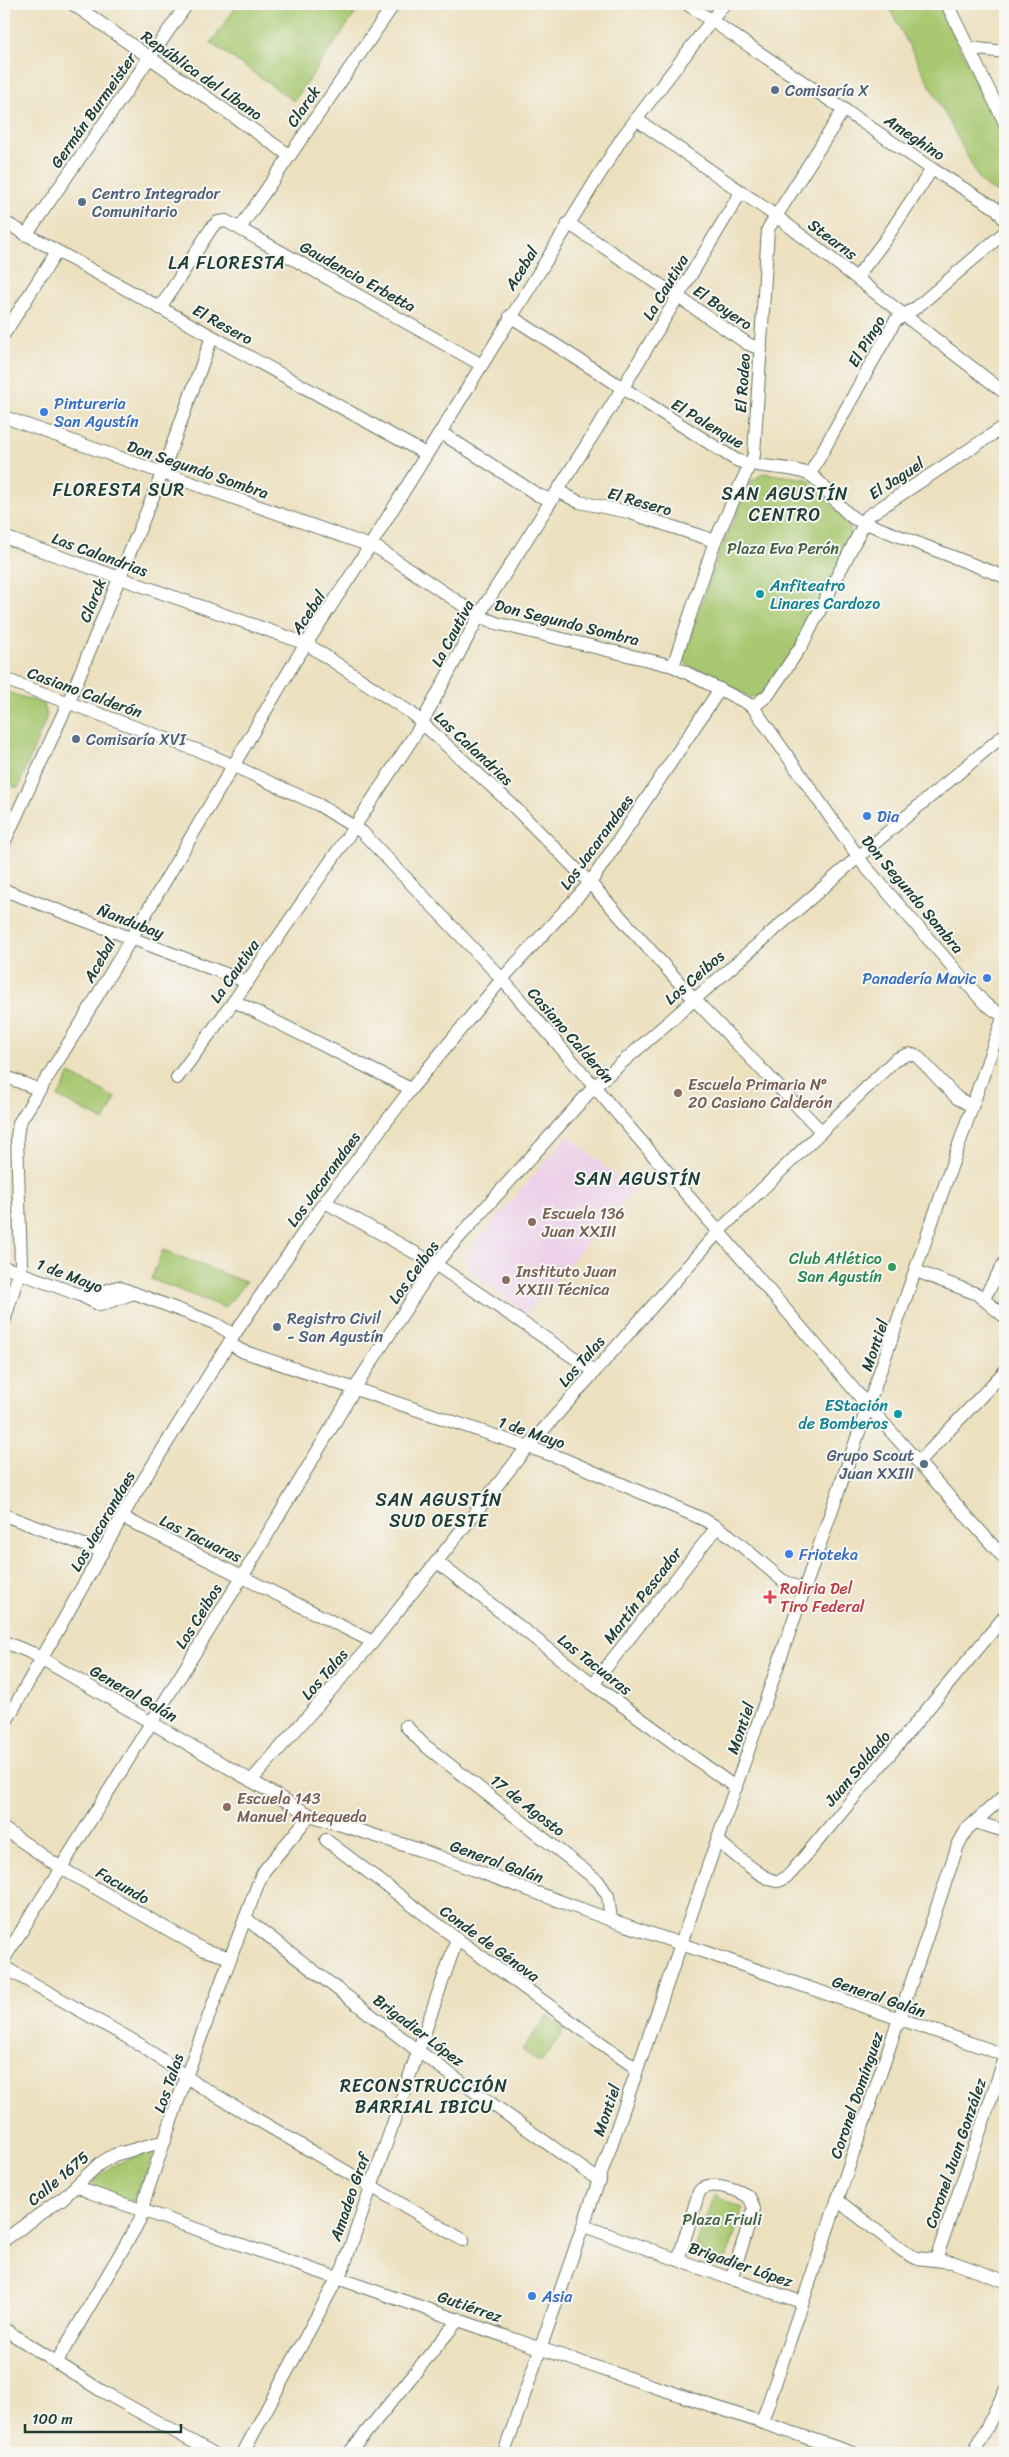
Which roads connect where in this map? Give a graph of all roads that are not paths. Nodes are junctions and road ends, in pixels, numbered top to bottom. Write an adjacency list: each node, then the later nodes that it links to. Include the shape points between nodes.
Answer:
1 (73, 4): 10 (street, República del Líbano)
2 (187, 4): 10 (street, Germán Burmeister)
3 (394, 4): 14 (street, Clarck)
4 (687, 4): 7 (street, Ameghino)
5 (724, 4): 7 (street, Acebal)
6 (947, 4): 8 (street)
7 (711, 21): 11 (street, Ameghino); 12 (street, Acebal)
8 (969, 48): 9 (street); 13 (street)
9 (1005, 52)
10 (149, 58): 14 (street, República del Líbano); 23 (street, Germán Burmeister)
11 (844, 109): 15 (street, Ameghino); 17 (street, El Rodeo)
12 (636, 119): 16 (street, Stearns); 20 (street, Acebal)
13 (1005, 123)
14 (289, 155): 21 (street, Clarck)
15 (932, 170): 18 (street, Ameghino); 25 (street)
16 (741, 192): 17 (street, Stearns); 26 (street, La Cautiva)
17 (776, 216): 25 (street, Stearns); 32 (street, El Rodeo, via 768,229)
18 (1004, 216)
19 (4, 222): 23 (street, El Resero)
20 (568, 223): 26 (street, El Boyero); 29 (street, Acebal)
21 (240, 228): 27 (street, Gaudencio Erbetta, via 226,221 212,227); 33 (street, Gaudencio Erbetta)
22 (1005, 232): 28 (street, El Pingo, via 917,308)
23 (26, 235): 24 (street, El Resero)
24 (56, 252): 27 (street, El Resero); 30 (street)
25 (856, 277): 28 (street, Stearns)
26 (678, 296): 32 (street, El Boyero, via 748,344); 34 (street, La Cautiva)
27 (160, 308): 31 (street, El Resero)
28 (905, 314): 35 (street, Stearns); 42 (street, El Pingo, via 895,321)
29 (510, 316): 33 (street, Acebal); 34 (street, El Palenque)
30 (4, 334)
31 (212, 337): 39 (street, El Resero); 41 (street, Clarck)
32 (761, 348): 40 (street, El Rodeo)
33 (480, 364): 38 (street, Acebal)
34 (622, 389): 40 (street, El Palenque, via 736,460); 43 (street, La Cautiva)
35 (1005, 393)
36 (4, 418): 41 (street, Don Segundo Sombra)
37 (1005, 426): 44 (street, El Jaguel, via 875,511)
38 (440, 432): 39 (street, Acebal); 43 (street, El Resero, via 538,495)
39 (426, 454): 47 (street, Acebal)
40 (751, 465): 42 (street, El Palenque); 46 (street, El Rodeo)
41 (162, 474): 47 (street, Don Segundo Sombra); 49 (street, Clarck)
42 (810, 474): 44 (street, via 845,512)
43 (555, 496): 46 (street, El Resero, via 628,512); 50 (street, La Cautiva)
44 (863, 523): 48 (street); 56 (street, El Jaguel, via 802,645 768,695)
45 (4, 537): 49 (street, Las Calandrias)
46 (715, 541): 52 (street, El Rodeo)
47 (370, 546): 50 (street, Don Segundo Sombra); 51 (street, Acebal)
48 (1005, 577)
49 (119, 578): 51 (street, Las Calandrias); 55 (street, Clarck)
50 (479, 616): 52 (street, Don Segundo Sombra, via 496,623); 57 (street, La Cautiva)
51 (307, 644): 57 (street, Las Calandrias); 59 (street, Acebal)
52 (673, 666): 54 (street, Don Segundo Sombra)
53 (4, 679): 55 (street, Casiano Calderón)
54 (720, 689): 56 (street, Don Segundo Sombra); 63 (street, Los Jacarandaes)
55 (68, 703): 59 (street, Casiano Calderón); 61 (street, Clarck)
56 (752, 708): 62 (street, Don Segundo Sombra)
57 (423, 722): 60 (street, La Cautiva); 63 (street, Las Calandrias)
58 (1005, 734): 62 (street, Los Ceibos)
59 (233, 766): 60 (street, Casiano Calderón, via 318,805); 65 (street, Acebal)
60 (355, 826): 66 (street, Casiano Calderón); 67 (street, La Cautiva)
61 (4, 843)
62 (858, 857): 68 (street, Los Ceibos); 70 (street, Don Segundo Sombra, via 986,1004)
63 (590, 883): 66 (street, Los Jacarandaes); 68 (street, Las Calandrias)
64 (4, 890): 65 (street, Ñandubay)
65 (130, 938): 67 (street, Ñandubay); 75 (street, Acebal)
66 (502, 979): 73 (street, Casiano Calderón); 74 (street, Los Jacarandaes)
67 (247, 982): 69 (street, La Cautiva)
68 (694, 998): 73 (street, Los Ceibos); 77 (street, Las Calandrias)
69 (234, 1001): 72 (street, La Cautiva); 74 (street)
70 (1005, 1015): 76 (street, Montiel)
71 (4, 1076): 75 (street)
72 (177, 1078)
73 (594, 1087): 79 (street, Casiano Calderón); 81 (street, Los Ceibos)
74 (411, 1089): 78 (street, Los Jacarandaes)
75 (40, 1090): 84 (street, Acebal, via 21,1118 17,1130)
76 (972, 1106): 77 (street, Los Talas, via 957,1098 923,1062 909,1054 896,1059); 83 (street, Montiel)
77 (821, 1131): 79 (street, Los Talas)
78 (325, 1202): 81 (street); 88 (street, Los Jacarandaes)
79 (718, 1232): 89 (street, Los Talas); 92 (street, Casiano Calderón)
80 (1005, 1262): 85 (street)
81 (435, 1264): 89 (street); 91 (street, Los Ceibos)
82 (4, 1267): 84 (street, 1 de Mayo)
83 (916, 1271): 85 (street); 92 (street, Montiel)
84 (20, 1274): 87 (street, Acebal); 88 (street, 1 de Mayo, via 80,1295 118,1287 214,1323)
85 (984, 1298): 86 (street)
86 (1005, 1317)
87 (4, 1322)
88 (232, 1339): 91 (street, 1 de Mayo, via 242,1350); 96 (street, Los Jacarandaes)
89 (594, 1371): 93 (street, Los Talas)
90 (1005, 1371): 94 (street)
91 (355, 1390): 93 (street, 1 de Mayo); 101 (street, Los Ceibos)
92 (869, 1407): 94 (street, Casiano Calderón); 102 (street, Montiel)
93 (529, 1447): 97 (street, 1 de Mayo); 100 (street, Los Talas)
94 (919, 1462): 99 (street, Casiano Calderón)
95 (4, 1516): 98 (street)
96 (122, 1517): 98 (street, Los Jacarandaes); 101 (street, Las Tacuaras)
97 (717, 1527): 102 (street, 1 de Mayo, via 782,1580); 107 (street, Martín Pescador)
98 (102, 1552): 106 (street, Los Jacarandaes)
99 (1005, 1559)
100 (437, 1562): 105 (street, Los Talas); 107 (street, Las Tacuaras)
101 (242, 1576): 105 (street, Las Tacuaras); 108 (street, Los Ceibos)
102 (805, 1591): 112 (street, Montiel)
103 (1005, 1616): 119 (street, Juan Soldado, via 784,1879 779,1881 767,1877)
104 (4, 1642): 106 (street, General Galán)
105 (373, 1642): 111 (street, Los Talas)
106 (42, 1658): 108 (street, General Galán); 109 (street, Los Jacarandaes)
107 (593, 1684): 112 (street, Las Tacuaras)
108 (151, 1722): 111 (street, General Galán); 120 (street, Los Ceibos)
109 (4, 1725)
110 (406, 1726): 122 (street, 17 de Agosto, via 423,1744 598,1882 608,1896)
111 (251, 1782): 114 (street, General Galán)
112 (736, 1788): 119 (street, Montiel)
113 (1005, 1794): 115 (street, Coronel Domínguez)
114 (310, 1815): 121 (street, Los Talas, via 264,1871); 122 (street, General Galán, via 420,1850)
115 (975, 1822): 117 (street); 127 (street, Coronel Domínguez, via 958,1845)
116 (4, 1830): 120 (street, Facundo)
117 (1005, 1831)
118 (326, 1840): 123 (street, Conde de Génova)
119 (718, 1841): 124 (street, Montiel)
120 (61, 1868): 125 (street, Facundo, via 204,1950); 126 (street, Los Ceibos)
121 (246, 1918): 125 (street, Los Talas); 128 (street, Brigadier López)
122 (611, 1920): 124 (street, General Galán)
123 (457, 1939): 128 (street, Amadeo Graf); 130 (street, Conde de Génova)
124 (681, 1944): 127 (street, General Galán); 130 (street, Montiel)
125 (231, 1958): 131 (street, Los Talas)
126 (5, 1968): 131 (street, via 139,2044)
127 (899, 2020): 129 (street, General Galán); 136 (street, Coronel Domínguez)
128 (418, 2050): 133 (street, Brigadier López); 135 (street, Amadeo Graf)
129 (1005, 2057): 141 (street, Coronel Juan González)
130 (637, 2069): 133 (street, Montiel)
131 (186, 2077): 132 (street, Los Talas); 135 (street)
132 (165, 2141): 134 (street, Calle 1675, via 107,2159); 137 (street, Los Talas)
133 (600, 2181): 138 (street, Montiel)
134 (77, 2186): 137 (street, Gutiérrez); 139 (street, Calle 1675)
135 (369, 2187): 140 (street); 143 (street, Amadeo Graf)
136 (837, 2200): 141 (street, via 903,2251 916,2258); 146 (street, Coronel Domínguez)
137 (143, 2210): 143 (street, Gutiérrez); 150 (street, Los Talas, via 112,2271)
138 (584, 2226): 142 (street, Brigadier López); 149 (street, Montiel)
139 (4, 2240)
140 (463, 2240)
141 (936, 2259): 145 (street)
142 (678, 2260): 144 (street, Brigadier López); 144 (street, via 703,2186 711,2184 747,2196 754,2209)
143 (339, 2277): 147 (street, Gutiérrez); 154 (street, Amadeo Graf)
144 (731, 2279): 146 (street, Brigadier López)
145 (1005, 2281)
146 (802, 2302): 152 (street, Coronel Domínguez)
147 (459, 2319): 149 (street, Gutiérrez); 155 (street)
148 (4, 2328): 150 (street)
149 (542, 2349): 152 (street, Gutiérrez); 156 (street, Montiel)
150 (56, 2363): 153 (street)
151 (1005, 2391): 158 (street)
152 (762, 2422): 157 (street, Gutiérrez)
153 (213, 2453)
154 (243, 2453)
155 (349, 2453)
156 (504, 2453)
157 (853, 2453)
158 (974, 2453)

